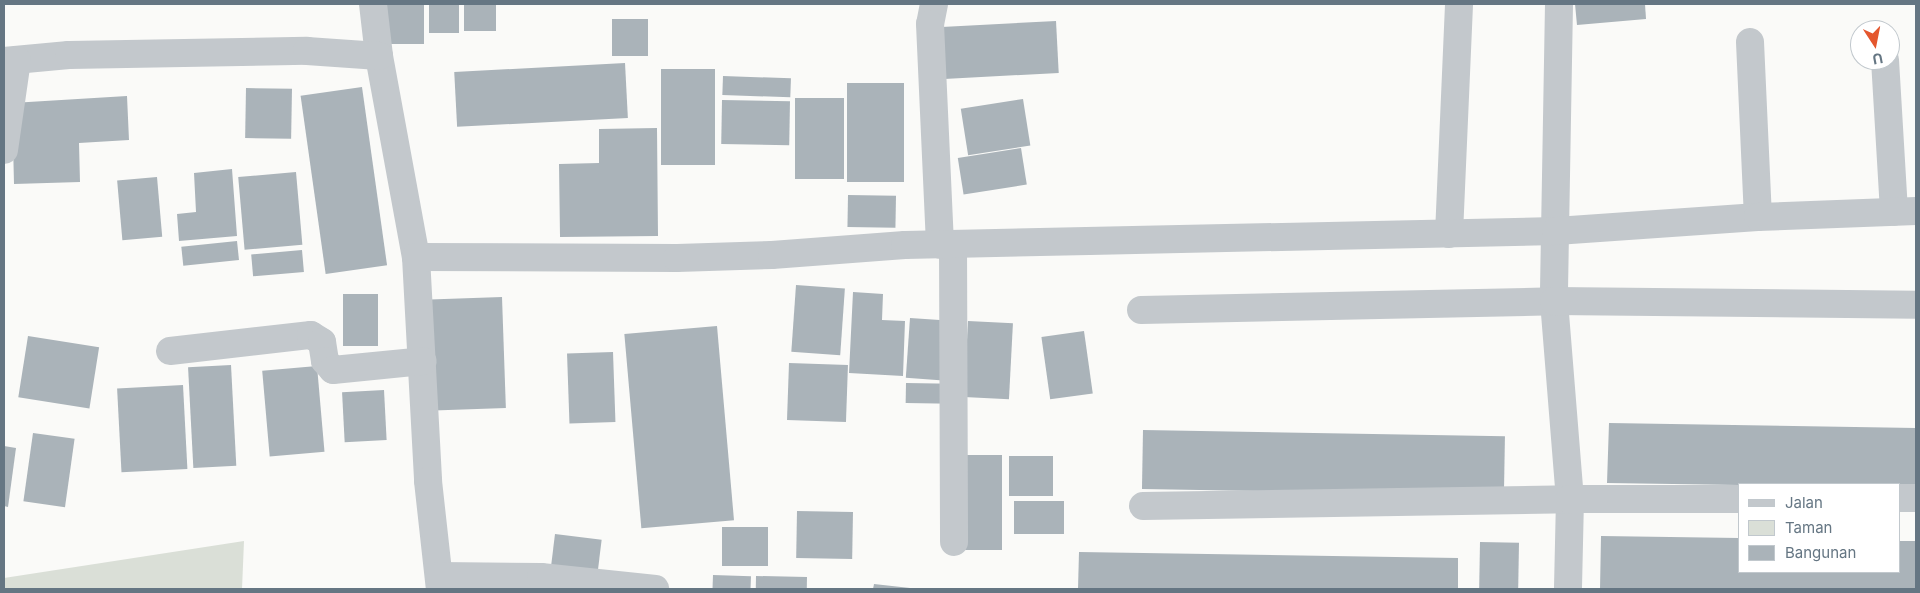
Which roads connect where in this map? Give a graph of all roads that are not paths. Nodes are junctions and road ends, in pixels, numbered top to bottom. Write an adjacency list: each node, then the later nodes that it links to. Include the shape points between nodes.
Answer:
1 (373, 4): 6 (street)
2 (934, 4): 14 (street, via 930,24)
3 (1459, 4): 13 (street)
4 (1559, 4): 12 (street)
5 (1750, 42): 11 (street)
6 (379, 56): 7 (street, via 306,51 69,55); 15 (street)
7 (10, 61): 9 (street)
8 (1886, 70): 10 (street)
9 (4, 150)
10 (1905, 212): 11 (street)
11 (1758, 217): 12 (street)
12 (1556, 232): 13 (street); 16 (street)
13 (1448, 234): 14 (street)
14 (947, 245): 15 (street, via 677,258); 26 (street)
15 (416, 257): 20 (street)
16 (1554, 301): 17 (street); 18 (street); 24 (street)
17 (1916, 305)
18 (1141, 310)
19 (170, 351): 20 (street, via 311,335 322,342 325,361 333,370)
20 (423, 361): 27 (street, via 428,481)
21 (1738, 498): 24 (street)
22 (1900, 498): 23 (street)
23 (1916, 498)
24 (1570, 499): 25 (street); 29 (street)
25 (1143, 506)
26 (954, 542)
27 (440, 583): 28 (street, via 541,577)
28 (655, 589)
29 (1568, 589)

